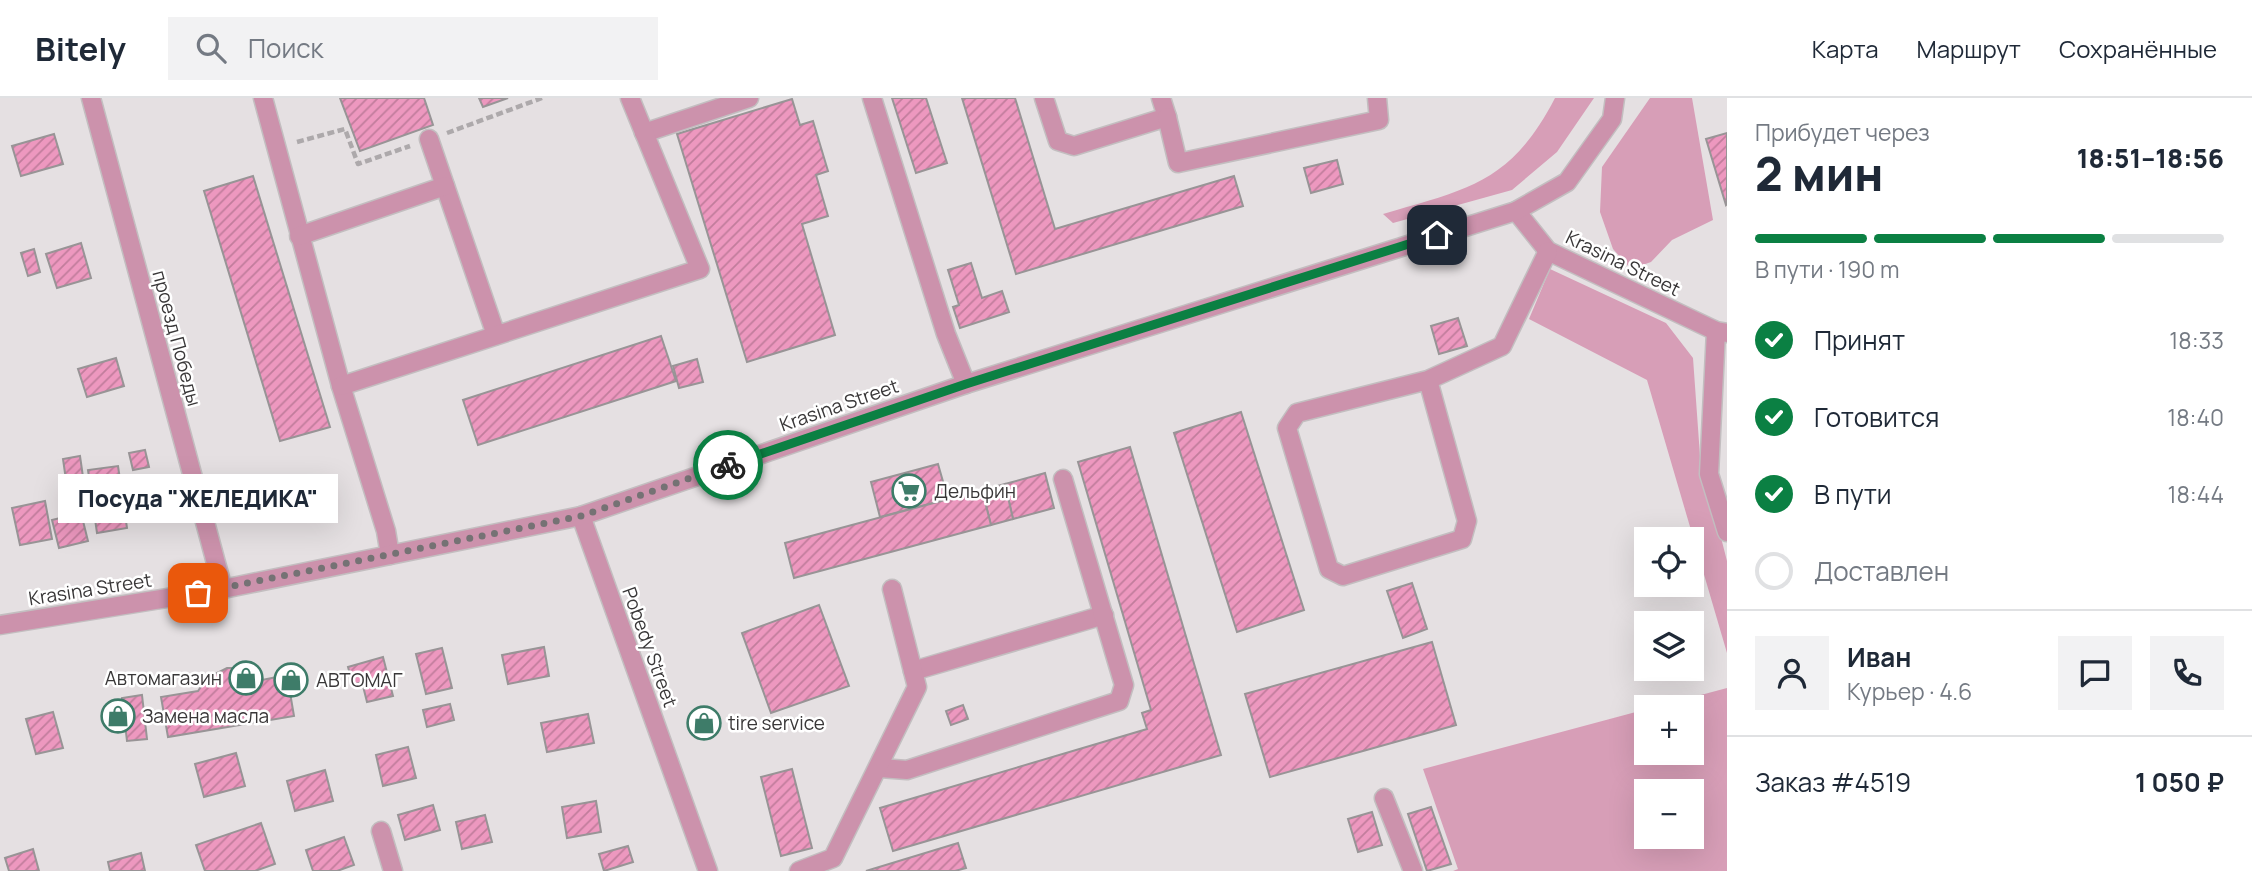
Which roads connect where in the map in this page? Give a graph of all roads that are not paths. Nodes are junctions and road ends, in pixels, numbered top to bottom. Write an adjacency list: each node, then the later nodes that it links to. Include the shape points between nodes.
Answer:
1 (91, 98): 26 (street, проезд Победы)
2 (263, 98): 15 (street)
3 (630, 98): 11 (street)
4 (749, 98): 11 (street)
5 (872, 98): 20 (street)
6 (1044, 98): 10 (street, via 1058,141 1074,146)
7 (1161, 98): 10 (street)
8 (1377, 98): 10 (street, via 1379,120 1178,163)
9 (1615, 98): 14 (street, Krasina Street, via 1612,119 1567,182)
10 (1167, 117)
11 (644, 133): 18 (street, via 700,269)
12 (429, 139): 13 (street)
13 (445, 186): 15 (street); 18 (street)
14 (1516, 211): 16 (street, Krasina Street); 20 (street, Krasina Street)
15 (299, 236): 21 (street)
16 (1548, 251): 17 (street, Krasina Street); 19 (street, via 1502,346)
17 (1721, 332): 24 (street, via 1709,474)
18 (496, 335): 21 (street)
19 (1428, 380): 19 (street, via 1297,413 1287,428 1329,569 1343,576 1462,539 1467,521)
20 (966, 384): 23 (street, Krasina Street)
21 (341, 386): 25 (street)
22 (1063, 479): 28 (street)
23 (581, 516): 25 (street, Krasina Street); 35 (street, Pobedy Street)
24 (1727, 531)
25 (390, 555): 26 (street, Krasina Street)
26 (223, 589): 29 (street, Krasina Street)
27 (891, 589): 30 (street)
28 (1104, 615): 30 (street); 31 (street, via 1124,685 1119,701 899,772)
29 (0, 625)
30 (913, 671): 31 (street, via 917,687)
31 (880, 768): 36 (street, via 833,858)
32 (1384, 799): 37 (street)
33 (381, 831): 34 (street)
34 (393, 871)
35 (708, 871)
36 (799, 871)
37 (1413, 871)

